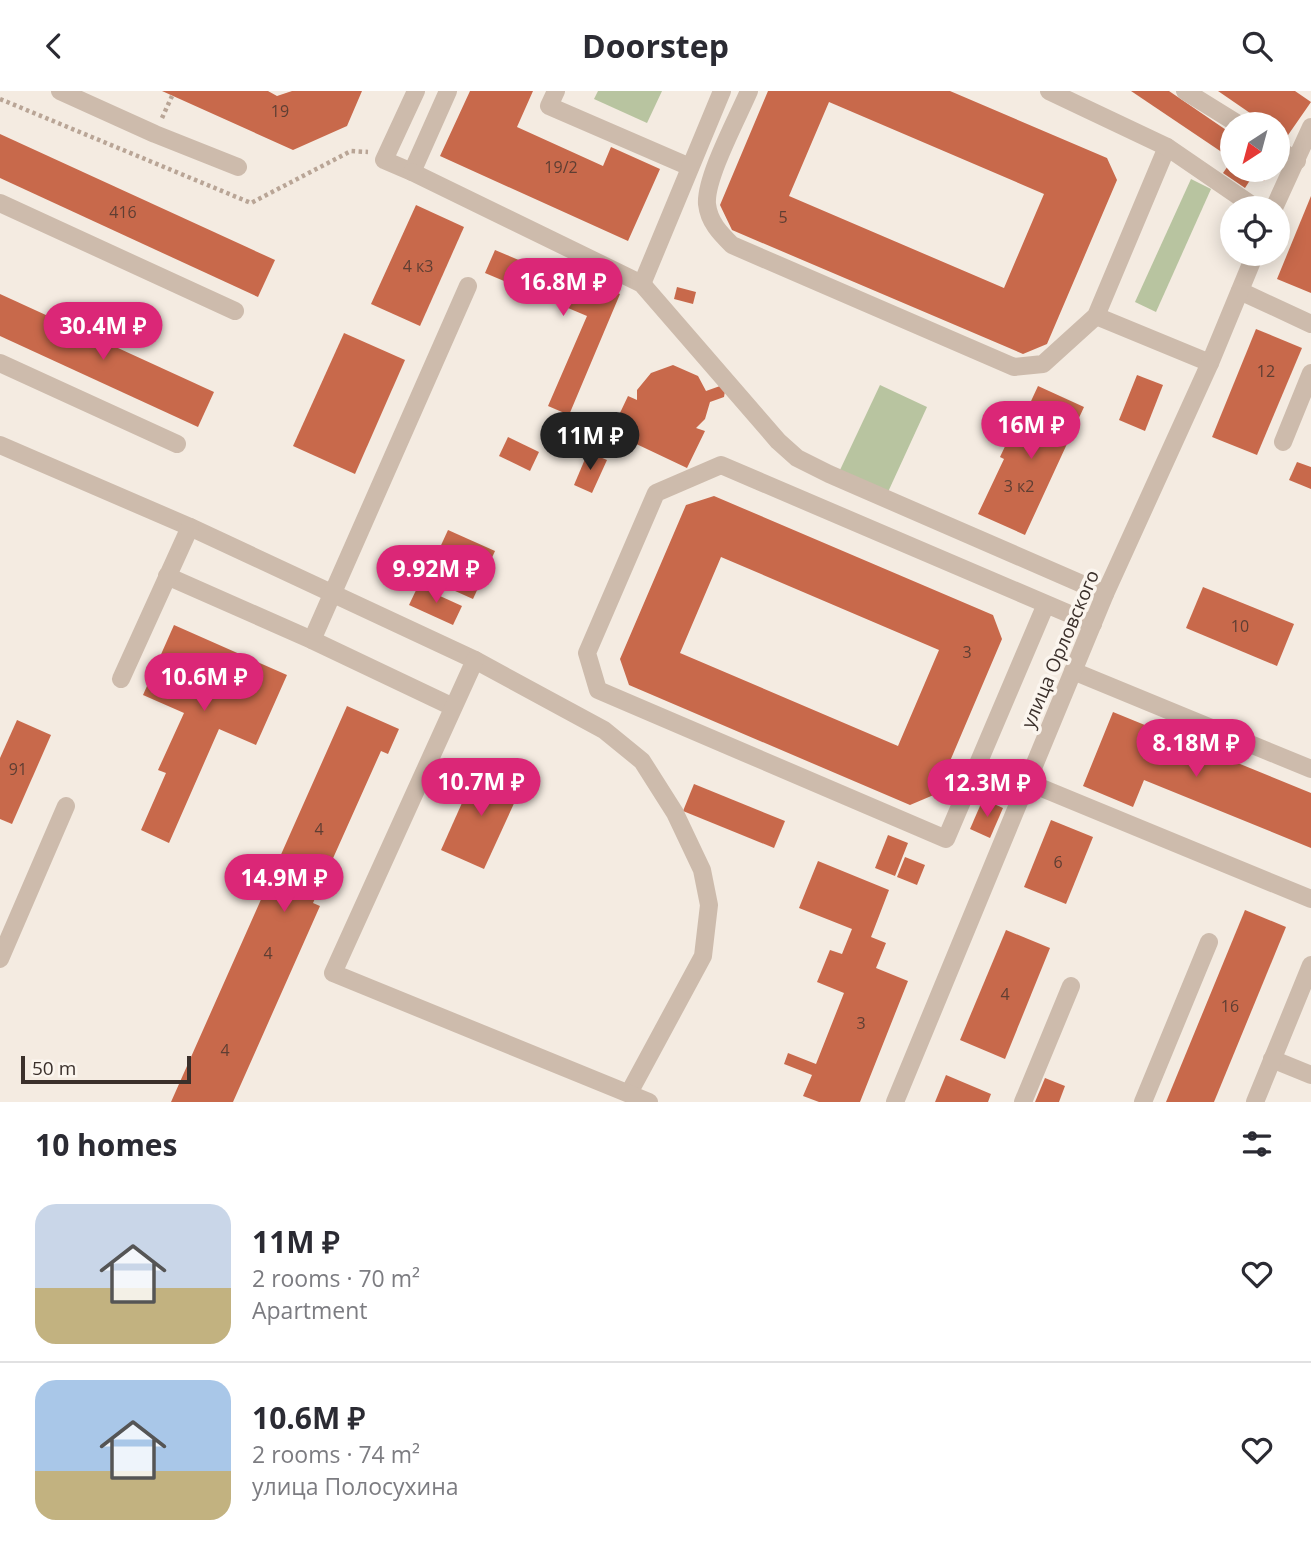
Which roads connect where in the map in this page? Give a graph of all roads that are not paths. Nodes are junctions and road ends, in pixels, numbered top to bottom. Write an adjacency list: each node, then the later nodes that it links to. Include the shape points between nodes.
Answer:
1 (61, 91): 14 (street)
2 (416, 91): 16 (street, via 384,160)
3 (448, 91): 16 (street)
4 (556, 91): 15 (street, via 549,106)
5 (722, 91): 15 (street)
6 (749, 91): 25 (street, via 711,178 707,203 715,229 732,245 1014,367 1043,364)
7 (1049, 91): 11 (street)
8 (1185, 91): 9 (street)
9 (1220, 113)
10 (1311, 127): 13 (street)
11 (1167, 147): 17 (street); 25 (street)
12 (1290, 157): 13 (street)
13 (1297, 161): 18 (street)
14 (238, 167)
15 (690, 167): 21 (street)
16 (412, 172): 21 (street)
17 (1238, 196)
18 (1281, 196)
19 (0, 203): 24 (street)
20 (1250, 266): 23 (street, улица Орловского)
21 (642, 284): 36 (street, via 797,458)
22 (468, 286): 35 (street)
23 (1240, 291): 26 (street); 28 (street, улица Орловского)
24 (235, 311)
25 (1096, 316): 28 (street)
26 (1311, 324)
27 (0, 363): 31 (street)
28 (1210, 363): 36 (street, улица Орловского)
29 (1311, 373): 30 (street)
30 (1283, 442)
31 (177, 444)
32 (0, 445): 33 (street)
33 (190, 527): 34 (street); 35 (street)
34 (167, 576): 39 (street); 42 (street)
35 (333, 594): 39 (street); 40 (street)
36 (1105, 594): 38 (street, улица Орловского)
37 (1046, 604): 37 (street, via 721,465 656,493 587,653 598,690 946,839); 38 (street)
38 (1093, 624): 41 (street, улица Орловского)
39 (313, 641): 43 (street)
40 (475, 660): 43 (street); 54 (street, via 604,730 642,761 675,813 702,870 709,905 703,956)
41 (1073, 671): 44 (street); 45 (street, улица Орловского)
42 (121, 679)
43 (453, 708): 54 (street, via 333,973)
44 (1311, 769)
45 (1027, 782): 47 (street); 56 (street, улица Орловского)
46 (66, 806): 49 (street)
47 (1311, 899)
48 (1209, 942): 58 (street)
49 (0, 959)
50 (1311, 965): 52 (street)
51 (1071, 986): 57 (street)
52 (1272, 1059): 53 (street); 59 (street)
53 (1311, 1075)
54 (629, 1093): 55 (street)
55 (649, 1102)
56 (895, 1102)
57 (1023, 1102)
58 (1143, 1102)
59 (1255, 1102)

